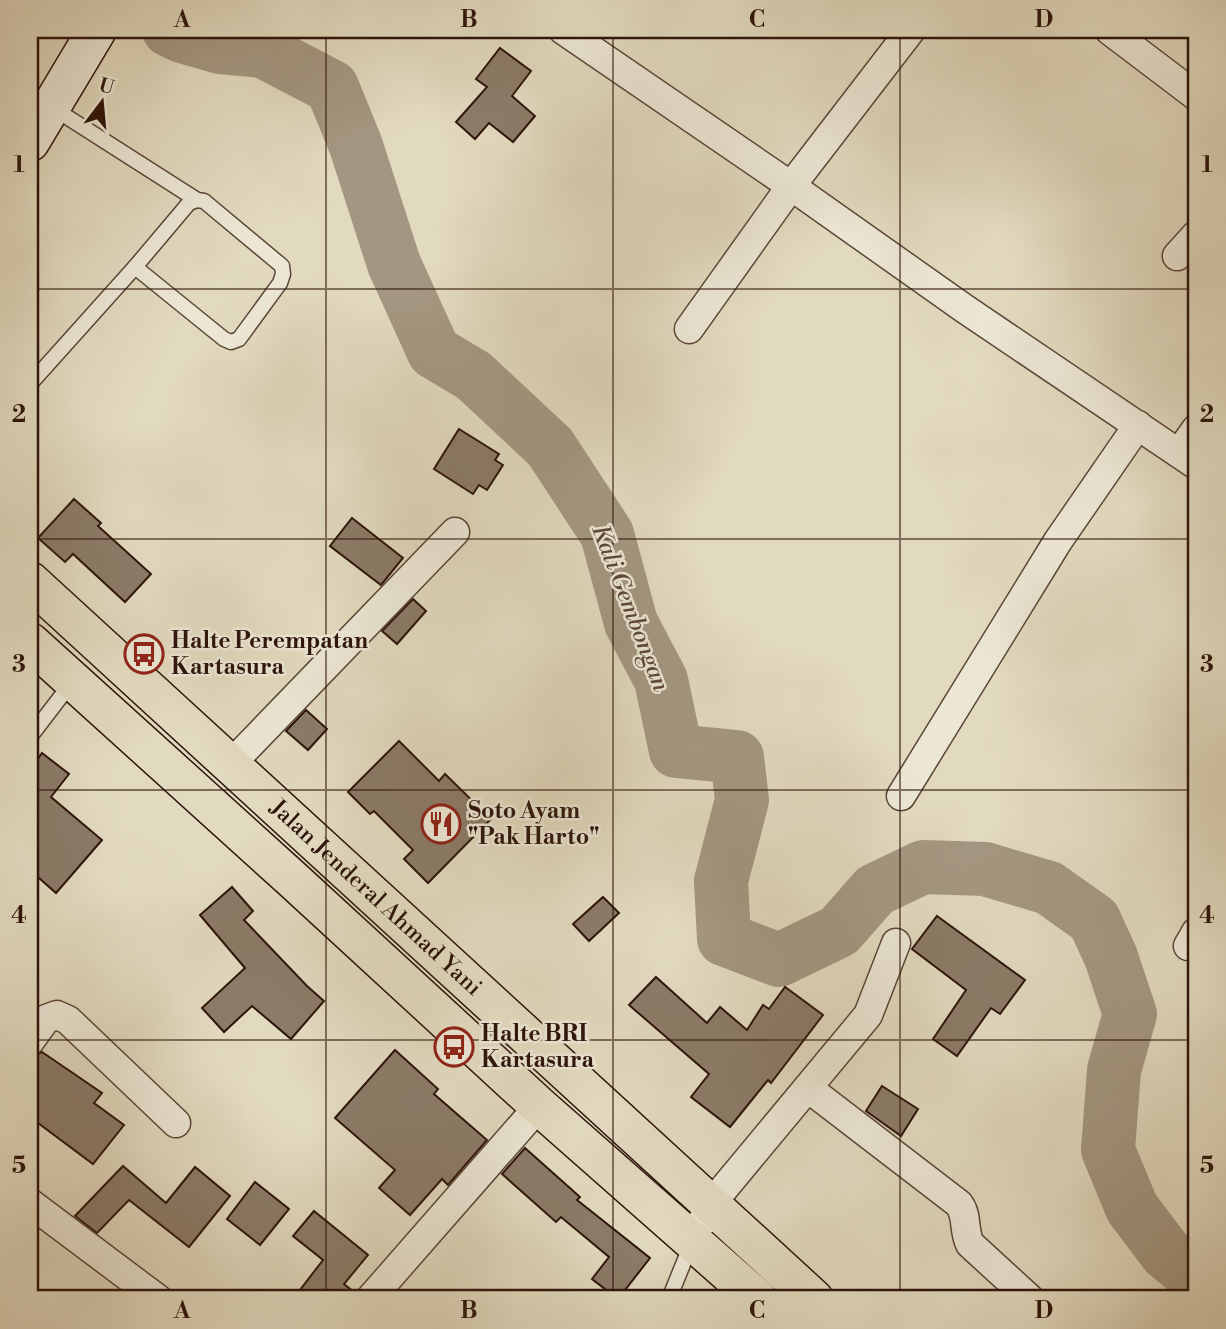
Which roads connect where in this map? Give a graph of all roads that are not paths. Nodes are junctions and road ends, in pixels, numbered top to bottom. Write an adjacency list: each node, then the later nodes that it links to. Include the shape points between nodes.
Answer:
1 (97, 30): 6 (main road)
2 (563, 30): 8 (street)
3 (911, 30): 8 (street)
4 (1109, 30): 5 (street)
5 (1196, 96)
6 (51, 107): 7 (main road); 9 (lane)
7 (30, 142)
8 (791, 186): 13 (street); 15 (street)
9 (197, 200): 12 (lane, via 189,203); 12 (lane, via 204,201 282,266 280,283 239,339 224,339)
10 (1196, 235): 11 (street)
11 (1177, 257)
12 (135, 267): 14 (lane)
13 (689, 329)
14 (30, 384)
15 (1138, 425): 17 (street); 24 (street, via 1058,541)
16 (1196, 429): 17 (street)
17 (1187, 459)
18 (455, 532): 23 (street)
19 (30, 581): 23 (highway, Jalan Jenderal Ahmad Yani)
20 (30, 642): 21 (highway, Jalan Jenderal Ahmad Yani)
21 (73, 681): 22 (lane); 26 (highway, Jalan Jenderal Ahmad Yani)
22 (30, 737)
23 (231, 764): 25 (highway, Jalan Jenderal Ahmad Yani)
24 (901, 796)
25 (319, 847): 26 (highway); 33 (highway, Jalan Jenderal Ahmad Yani)
26 (291, 878): 30 (highway, Jalan Jenderal Ahmad Yani)
27 (896, 943): 29 (street, via 869,1015)
28 (30, 1041): 31 (street, via 46,1019 57,1015 68,1020)
29 (808, 1088): 33 (street); 40 (street, via 959,1204 965,1211 970,1244)
30 (539, 1106): 34 (highway, Jalan Jenderal Ahmad Yani); 37 (street)
31 (176, 1123)
32 (30, 1203): 36 (street)
33 (711, 1204): 34 (street); 39 (highway, Jalan Jenderal Ahmad Yani)
34 (692, 1240): 35 (lane); 38 (highway, Jalan Jenderal Ahmad Yani)
35 (675, 1296)
36 (158, 1299)
37 (370, 1299)
38 (758, 1299)
39 (814, 1299)
40 (1030, 1299)

